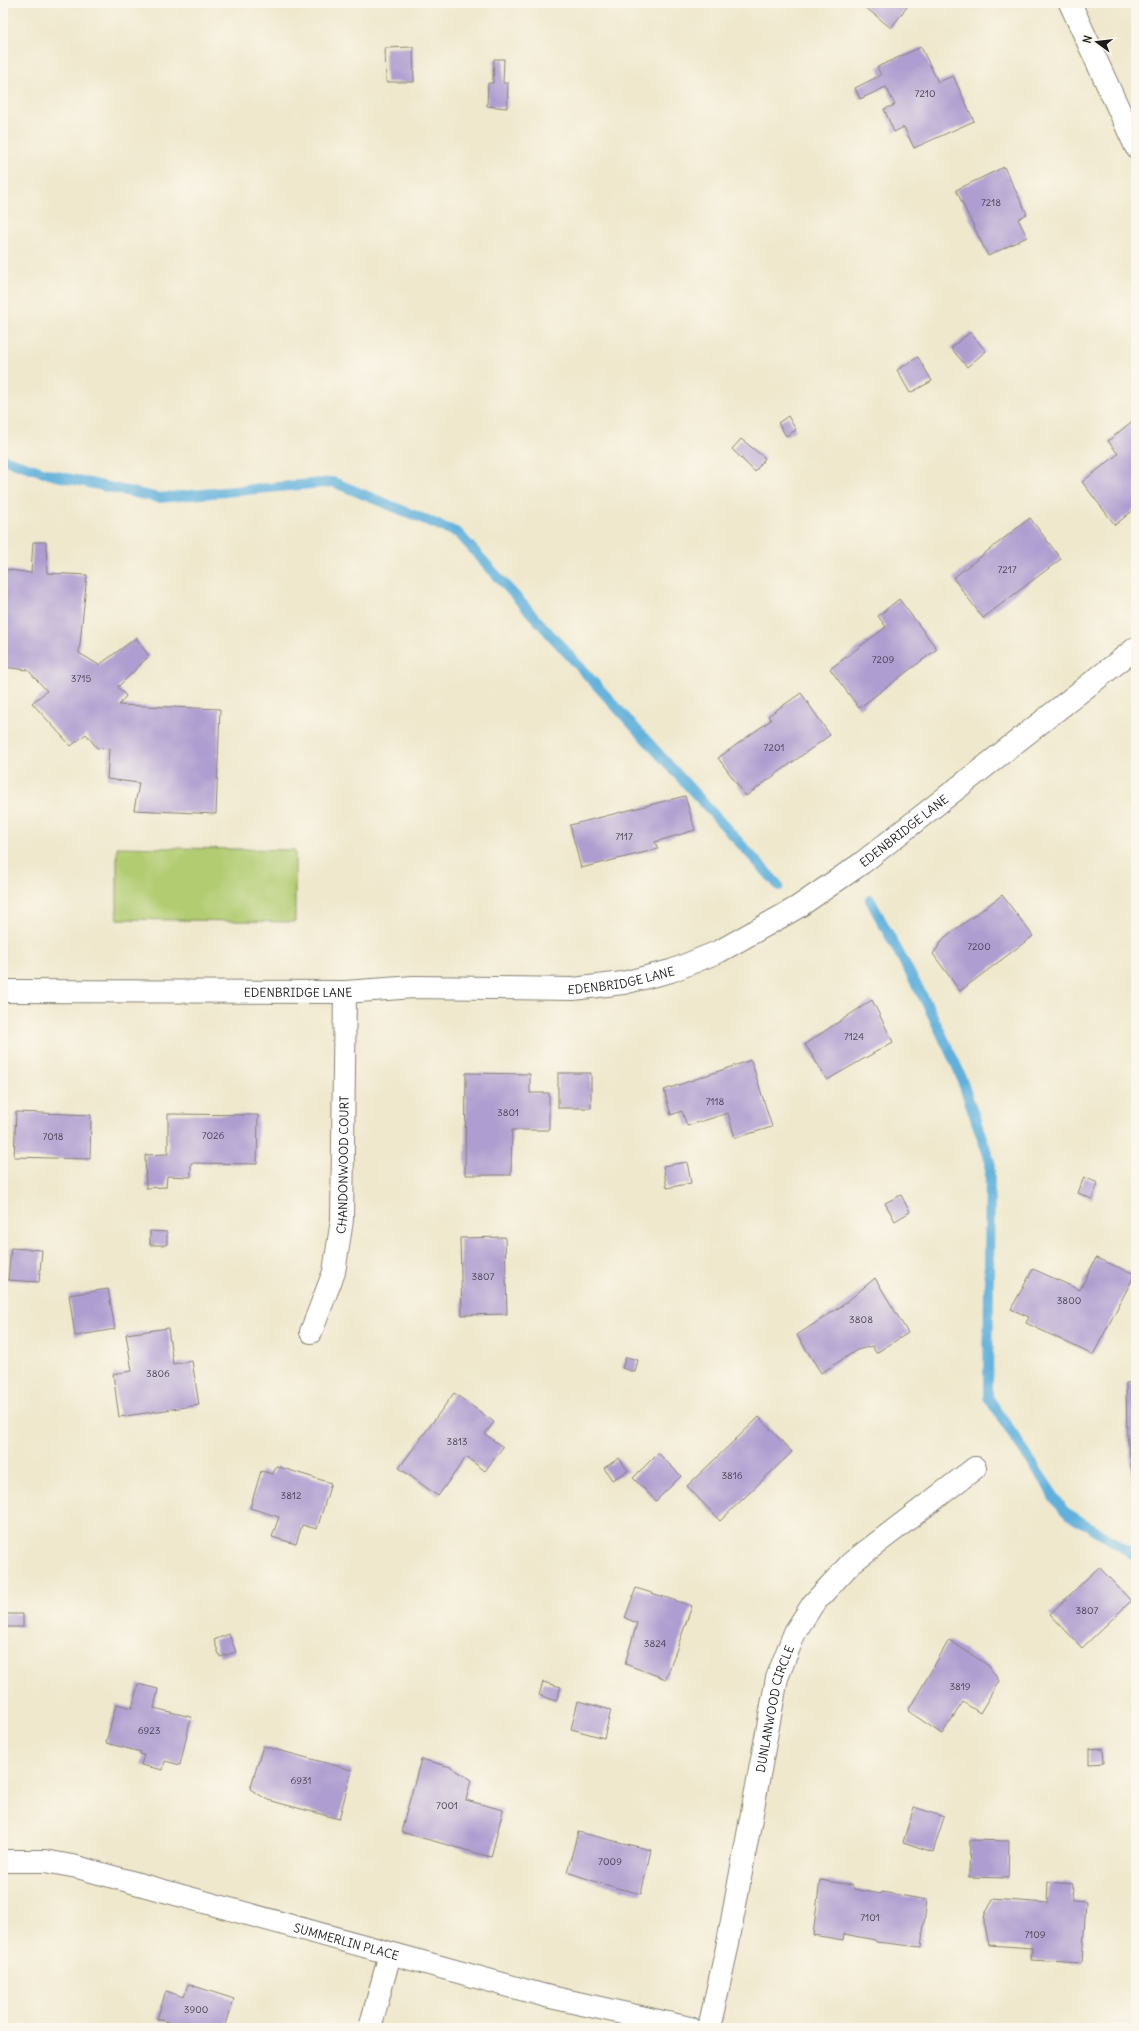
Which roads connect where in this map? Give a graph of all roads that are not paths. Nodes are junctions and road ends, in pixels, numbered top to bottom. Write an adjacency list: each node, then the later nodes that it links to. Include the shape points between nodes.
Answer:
1 (1070, 3): 2 (street)
2 (1136, 147)
3 (1136, 648): 5 (street, EDENBRIDGE LANE, via 862,863 798,907 720,951 671,971 623,983 573,989 414,987)
4 (3, 991): 5 (street, EDENBRIDGE LANE)
5 (345, 992): 6 (street, CHANDONWOOD COURT, via 342,1220 334,1272)
6 (311, 1332)
7 (975, 1468): 12 (street, DUNLANWOOD CIRCLE, via 851,1563 813,1604 795,1632 777,1678)
8 (3, 1861): 9 (street, SUMMERLIN PLACE, via 45,1861 77,1867)
9 (390, 1954): 10 (street); 11 (street, SUMMERLIN PLACE, via 546,1996)
10 (370, 2028)
11 (690, 2028)
12 (710, 2028)

